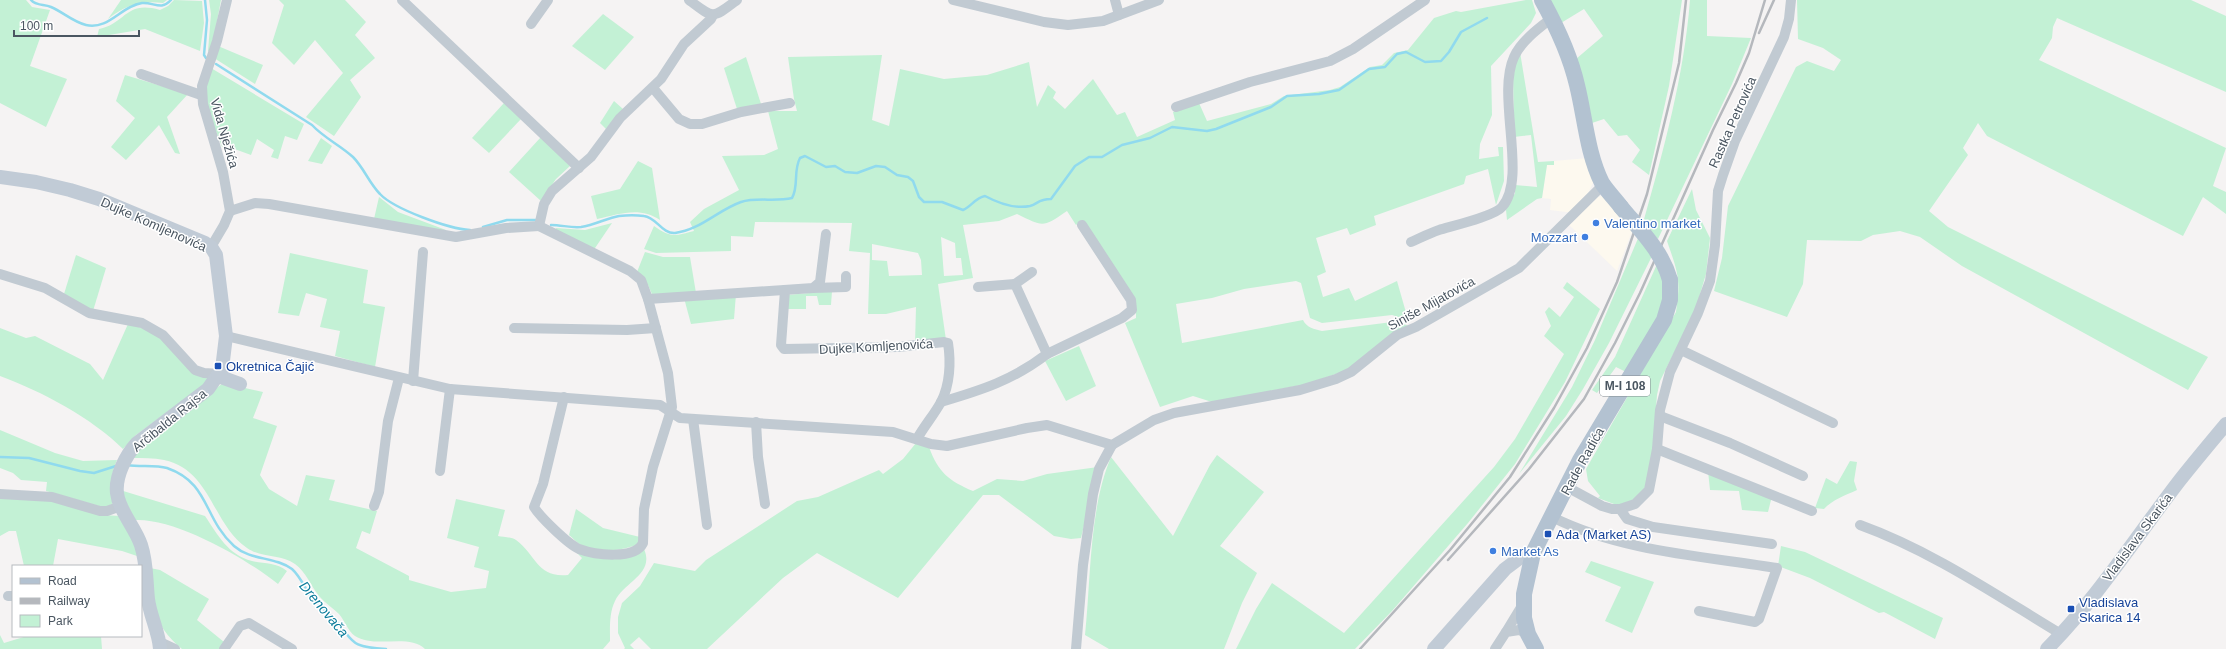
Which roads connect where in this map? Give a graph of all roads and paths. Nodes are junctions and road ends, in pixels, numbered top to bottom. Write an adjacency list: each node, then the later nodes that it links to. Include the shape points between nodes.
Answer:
1 (227, 0): 18 (street, Vida Nježića)
2 (402, 0): 21 (street)
3 (548, 0): 15 (street)
4 (689, 0): 12 (street, via 706,13)
5 (737, 0): 12 (street, via 722,12)
6 (953, 0): 13 (street, via 1057,24 1103,21)
7 (1115, 0): 13 (street)
8 (1159, 0): 13 (street)
9 (1425, 0): 20 (street, via 1353,49 1330,61 1250,82)
10 (1542, 0): 14 (main road, M-I 108)
11 (1791, 0): 42 (street, Rastka Petrovića, via 1784,37 1735,140 1723,175 1718,191 1710,281)
12 (713, 15): 17 (street, via 684,44 667,72)
13 (1119, 16)
14 (1552, 18): 23 (main road, M-I 108, via 1577,84 1593,160); 28 (street, via 1521,46 1511,64 1508,102 1512,174 1509,193 1503,206 1491,214 1437,230)
15 (531, 24)
16 (141, 74): 18 (street)
17 (653, 88): 19 (street, via 679,119 690,124 702,124 741,112); 21 (street, via 620,118 595,153)
18 (201, 95): 24 (street, Vida Nježića, via 223,172)
19 (790, 103)
20 (1176, 107)
21 (579, 168): 26 (street, via 564,179 548,197)
22 (0, 177): 29 (street, Dujke Komljenovića, via 36,182 99,199)
23 (1603, 185): 58 (street, Siniše Mijatovića, via 1519,268 1416,327 1397,335 1351,372 1300,390 1174,413 1154,420); 62 (main road, Rade Radića / M-I 108, bridge, via 1663,261 1670,280 1670,300 1664,320 1580,460)
24 (230, 211): 26 (street, via 255,203 270,204 456,238 506,228); 29 (street)
25 (1082, 225): 43 (street, via 1131,300 1132,310 1122,318)
26 (539, 226): 38 (street, via 630,271 641,280)
27 (826, 234): 36 (street, via 820,282)
28 (1411, 242)
29 (211, 247): 41 (street, Dujke Komljenovića, via 217,259)
30 (423, 252): 46 (street)
31 (1032, 272): 34 (street)
32 (0, 274): 44 (street, via 45,288 89,313 149,326 163,336 195,370)
33 (846, 276): 36 (street, via 846,286)
34 (1015, 284): 35 (street); 43 (street)
35 (978, 287)
36 (813, 288): 37 (street)
37 (785, 290): 38 (street); 50 (street, Dujke Komljenovića, via 781,345 784,349 882,348 948,343 949,373)
38 (648, 299): 40 (street)
39 (514, 328): 40 (street)
40 (656, 328): 51 (street, via 668,373 672,407)
41 (226, 336): 44 (street, Arčibalda Rajsa, via 224,363); 45 (street)
42 (1681, 350): 52 (street, Rastka Petrovića, via 1670,372); 55 (street)
43 (1047, 354): 50 (street, via 1009,379)
44 (219, 375): 47 (street); 65 (street, Arčibalda Rajsa, via 208,389 137,443 123,466 117,483)
45 (399, 378): 46 (street); 66 (street, via 388,421 379,492)
46 (413, 381): 48 (street)
47 (240, 384)
48 (450, 389): 49 (street); 60 (street)
49 (564, 397): 51 (street, via 660,405); 51 (street, via 543,484 534,507 572,544 591,552 627,554 635,552 641,546 644,509 653,467)
50 (941, 402): 57 (street, Dujke Komljenovića)
51 (670, 411): 53 (street, via 680,418)
52 (1660, 416): 59 (street, Rastka Petrovića); 61 (street, via 1730,443)
53 (693, 419): 54 (street); 70 (street)
54 (756, 422): 57 (street, via 893,432); 64 (street, via 758,457)
55 (1833, 423)
56 (2226, 424): 81 (street, Vladislava Skarića, via 2180,481 2137,541)
57 (916, 439): 58 (street, via 947,446 1047,425)
58 (1112, 445): 86 (street, via 1099,468 1093,494 1083,565)
59 (1658, 449): 67 (street, Rastka Petrovića, via 1649,490 1635,504); 68 (street)
60 (440, 471)
61 (1803, 476)
62 (1567, 487): 67 (street, via 1602,506); 69 (main road, Rade Radića / M-I 108)
63 (0, 494): 65 (street, via 52,497 100,511)
64 (766, 504)
65 (121, 506): 76 (street, Arčibalda Rajsa, via 142,546 146,563)
66 (374, 506)
67 (1620, 509): 72 (street, via 1627,519 1653,527)
68 (1812, 511)
69 (1552, 517): 73 (main road, Rade Radića / M-I 108); 78 (street, via 1586,532 1654,549 1777,568 1759,619 1755,622)
70 (707, 525)
71 (1860, 525): 81 (street, via 1897,538 1924,552)
72 (1772, 544)
73 (1533, 554): 74 (street); 75 (main road, Rade Radića / M-I 108)
74 (1512, 563): 75 (street, via 1521,567); 87 (street)
75 (1527, 578): 77 (main road, Rade Radića / M-I 108)
76 (145, 600): 82 (street, Arčibalda Rajsa)
77 (1524, 602): 79 (street); 80 (main road, Rade Radića / M-I 108)
78 (1699, 611)
79 (1506, 632): 80 (street, via 1513,629); 88 (street)
80 (1528, 634): 89 (main road, Rade Radića / M-I 108)
81 (2061, 634): 90 (street, Vladislava Skarića)
82 (160, 646): 83 (street)
83 (175, 649)
84 (224, 649): 85 (street, via 240,626 249,623)
85 (292, 649)
86 (1076, 649)
87 (1434, 649)
88 (1495, 649)
89 (1536, 649)
90 (2047, 649)

